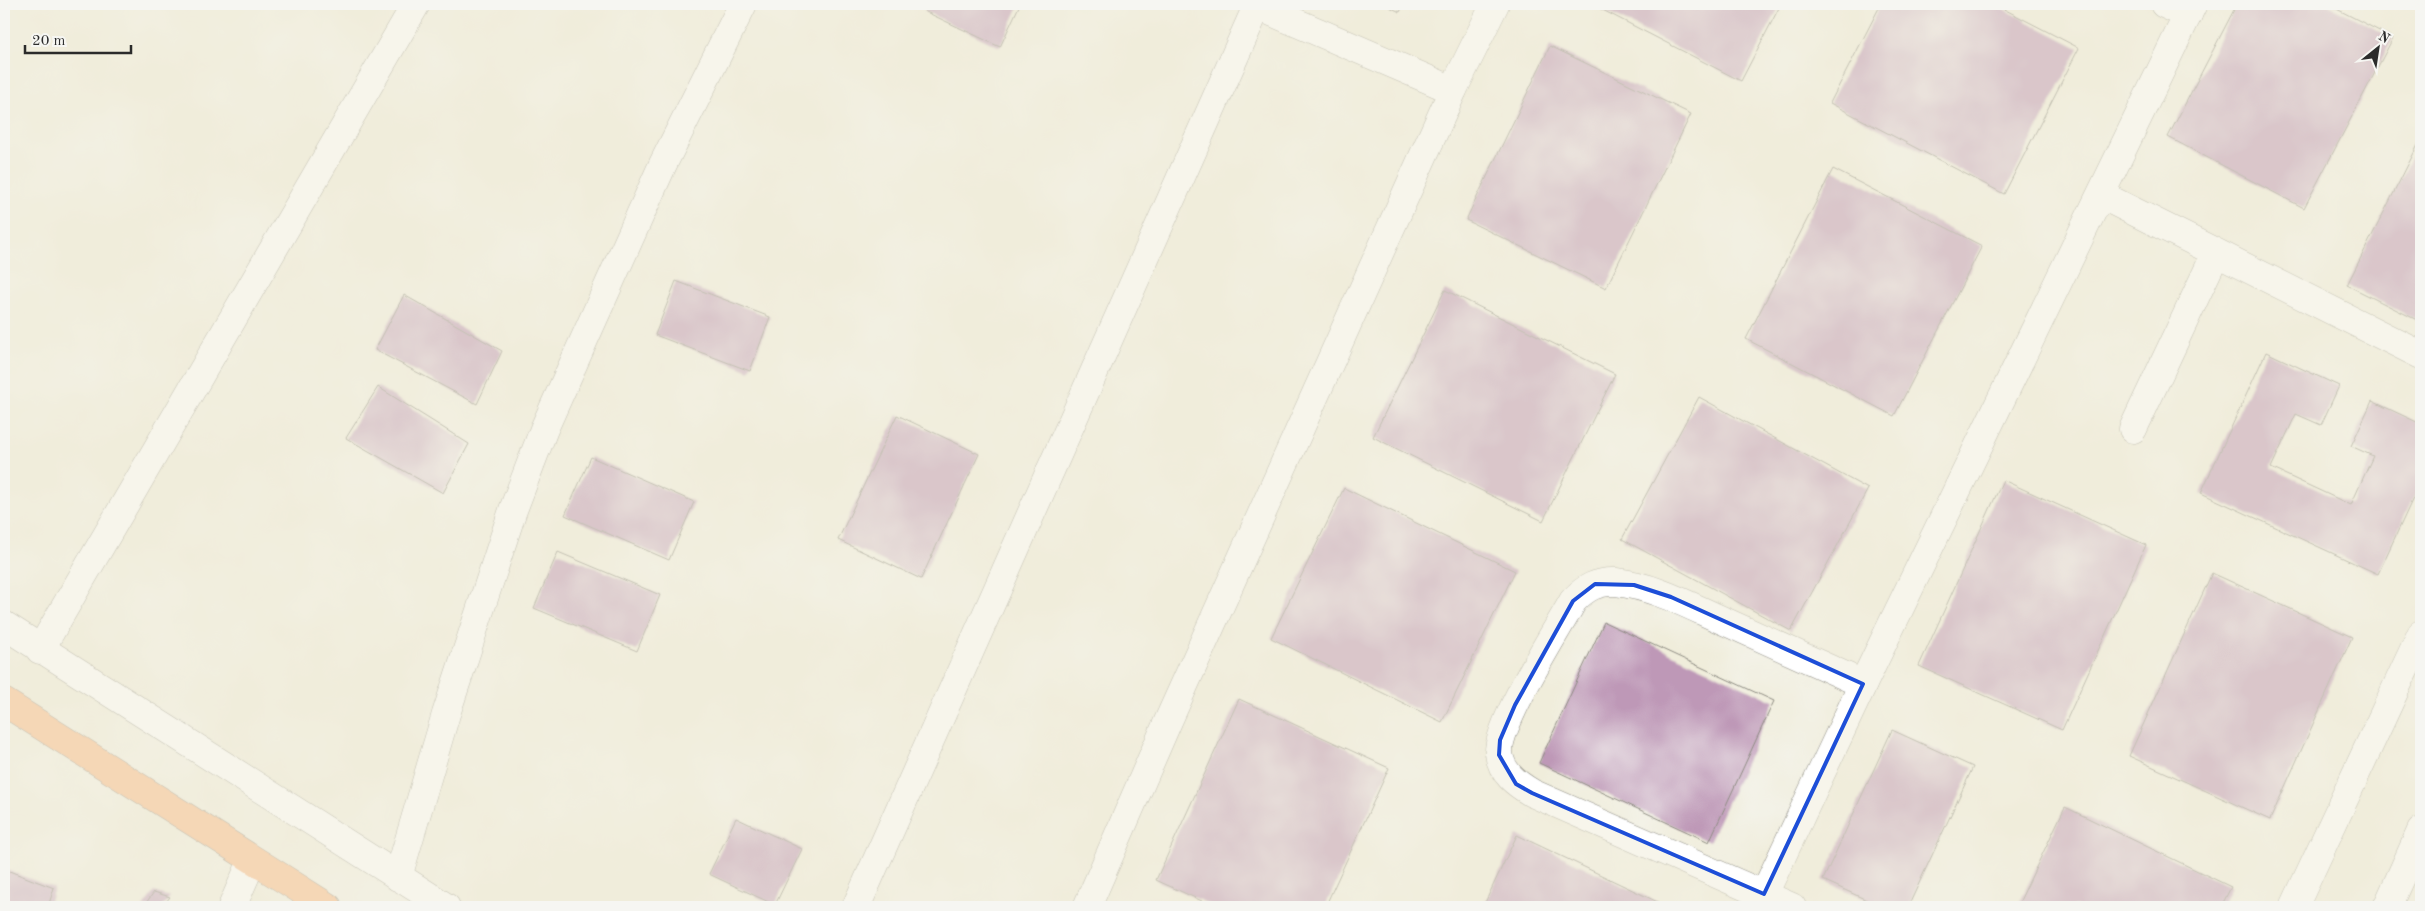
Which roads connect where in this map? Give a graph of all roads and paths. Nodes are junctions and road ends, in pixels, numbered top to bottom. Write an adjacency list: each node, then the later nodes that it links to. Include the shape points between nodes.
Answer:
1 (416, 4): 13 (street)
2 (743, 4): 18 (street, via 663,164 544,429 513,510 446,714)
3 (1256, 4): 6 (street); 23 (street)
4 (1495, 4): 6 (street)
5 (2182, 7): 7 (street)
6 (1453, 90): 24 (street, via 1168,719)
7 (2100, 195): 8 (street); 14 (street)
8 (2216, 253): 9 (street); 10 (street)
9 (2421, 355)
10 (2133, 429)
11 (4, 626): 13 (street)
12 (2421, 634): 26 (street)
13 (40, 650): 18 (street)
14 (1863, 684): 19 (street); 19 (street, via 1671,597 1614,582 1596,584 1583,590 1573,602 1515,706 1500,740 1499,755 1506,772 1516,784)
15 (4, 702): 17 (main road)
16 (2421, 831): 27 (street)
17 (252, 861): 20 (street); 21 (main road)
18 (398, 877): 22 (street)
19 (1761, 901): 25 (street)
20 (232, 907)
21 (328, 907)
22 (446, 907)
23 (856, 907)
24 (1087, 907)
25 (1792, 907)
26 (2294, 907)
27 (2387, 907)

